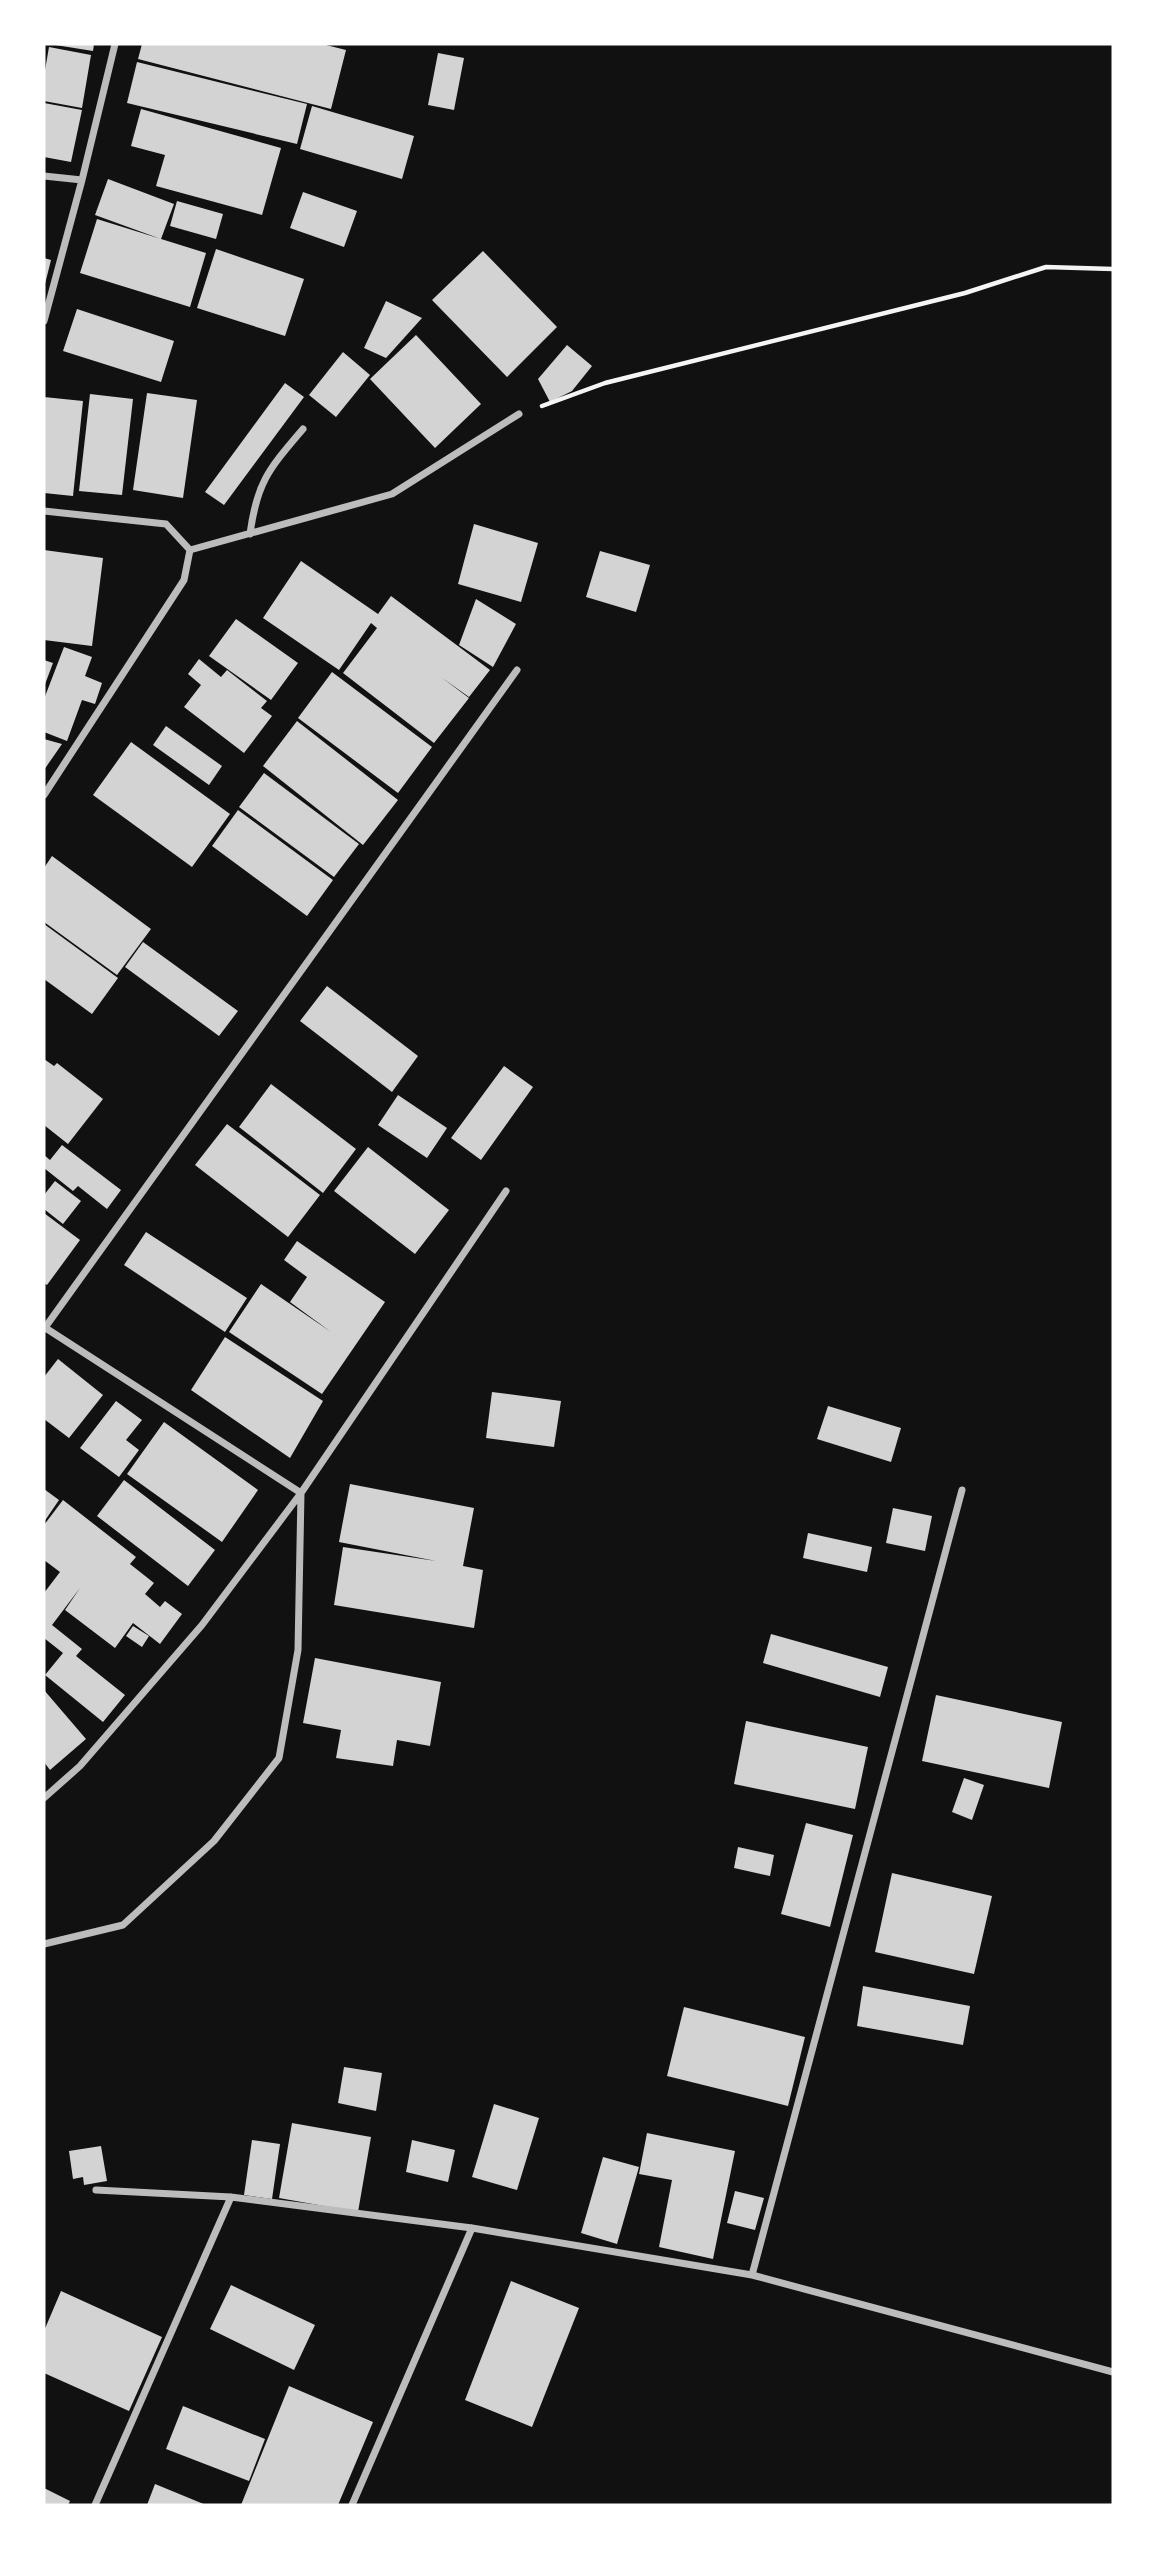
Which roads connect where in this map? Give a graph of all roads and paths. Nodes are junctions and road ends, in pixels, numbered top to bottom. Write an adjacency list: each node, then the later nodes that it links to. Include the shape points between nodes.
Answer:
1 (115, 44): 3 (street)
2 (44, 176): 3 (street)
3 (82, 180): 5 (street)
4 (1113, 269): 6 (path, via 1046,267 965,293 605,383)
5 (44, 321)
6 (519, 414): 9 (street, via 392,494)
7 (303, 429): 9 (street, via 267,472 254,503)
8 (44, 511): 10 (street, via 166,524)
9 (250, 534): 10 (street)
10 (190, 550): 12 (street, via 184,580)
11 (517, 670): 14 (street)
12 (44, 795)
13 (506, 1191): 16 (street)
14 (44, 1328): 16 (street)
15 (962, 1490): 22 (street)
16 (301, 1493): 17 (street, via 201,1625 80,1766); 18 (street, via 298,1650 279,1758 214,1841 122,1925)
17 (44, 1798)
18 (44, 1944)
19 (96, 2190): 20 (street)
20 (230, 2197): 21 (street); 24 (street)
21 (472, 2228): 22 (street); 25 (street)
22 (752, 2275): 23 (street)
23 (1113, 2372)
24 (95, 2505)
25 (352, 2505)

